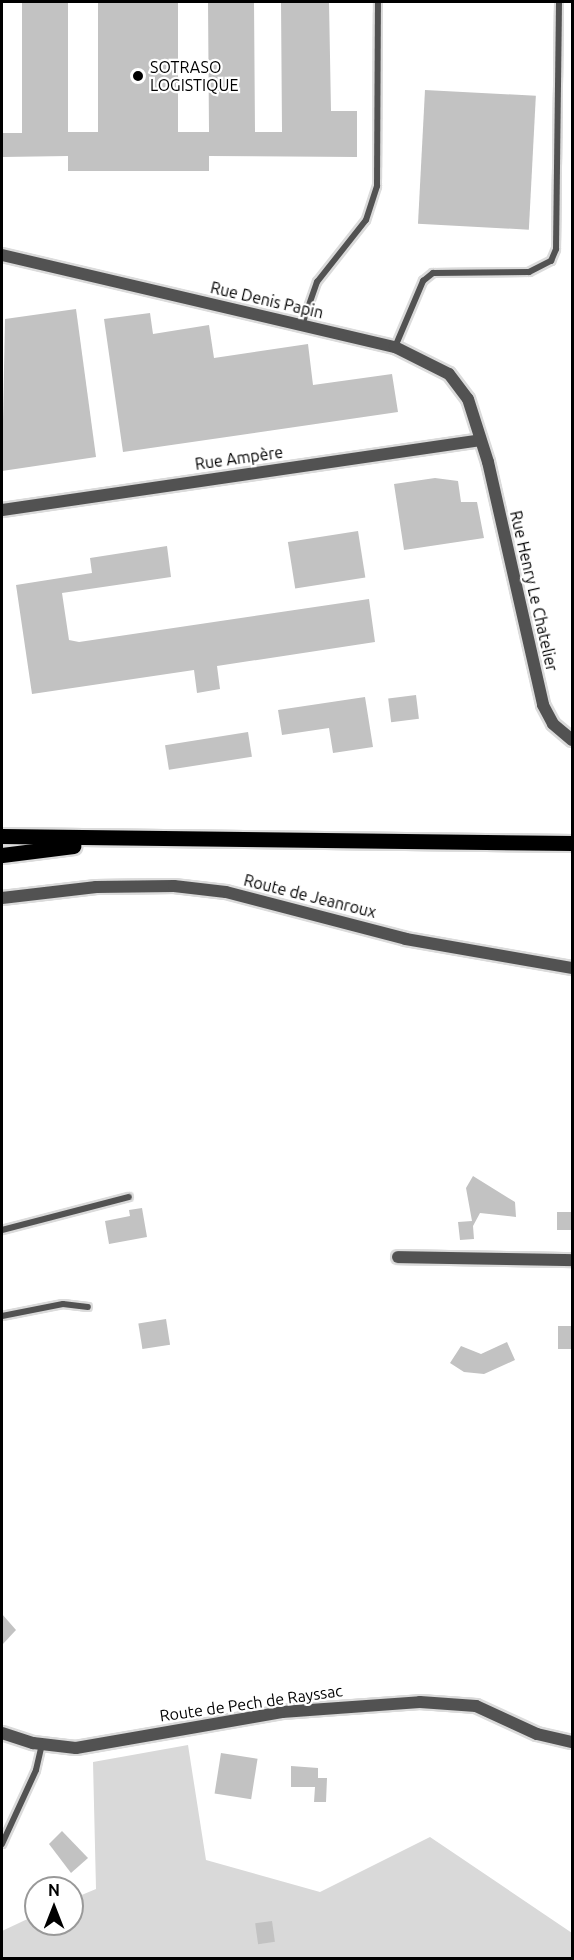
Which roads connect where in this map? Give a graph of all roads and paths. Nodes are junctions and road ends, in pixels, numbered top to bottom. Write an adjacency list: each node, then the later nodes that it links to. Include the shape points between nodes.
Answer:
1 (378, 2): 4 (lane, via 377,186 366,220 317,282)
2 (559, 2): 5 (lane, via 556,249 551,261 529,272 433,273 423,281)
3 (2, 255): 4 (street, Rue Denis Papin)
4 (302, 325): 5 (street, Rue Denis Papin)
5 (395, 347): 6 (street, Rue Denis Papin, via 449,374 468,399)
6 (480, 440): 7 (street, Rue Ampère); 8 (street, Rue Henry Le Chatelier, via 543,705 554,724)
7 (2, 510)
8 (573, 740)
9 (2, 836): 10 (main road)
10 (120, 840): 11 (main road); 12 (main road)
11 (573, 843)
12 (2, 855)
13 (2, 898): 14 (street, Route de Jeanroux, via 96,887 174,886 226,892 406,939)
14 (573, 968)
15 (129, 1197): 16 (lane)
16 (2, 1230)
17 (398, 1257): 18 (street)
18 (573, 1260)
19 (88, 1306): 20 (lane, via 63,1304)
20 (2, 1316)
21 (2, 1733): 23 (street, Route de Pech de Rayssac)
22 (573, 1742): 23 (street, Route de Pech de Rayssac, via 537,1734 476,1706 420,1702 282,1712 76,1748)
23 (42, 1745): 24 (lane, via 36,1770)
24 (2, 1844)

